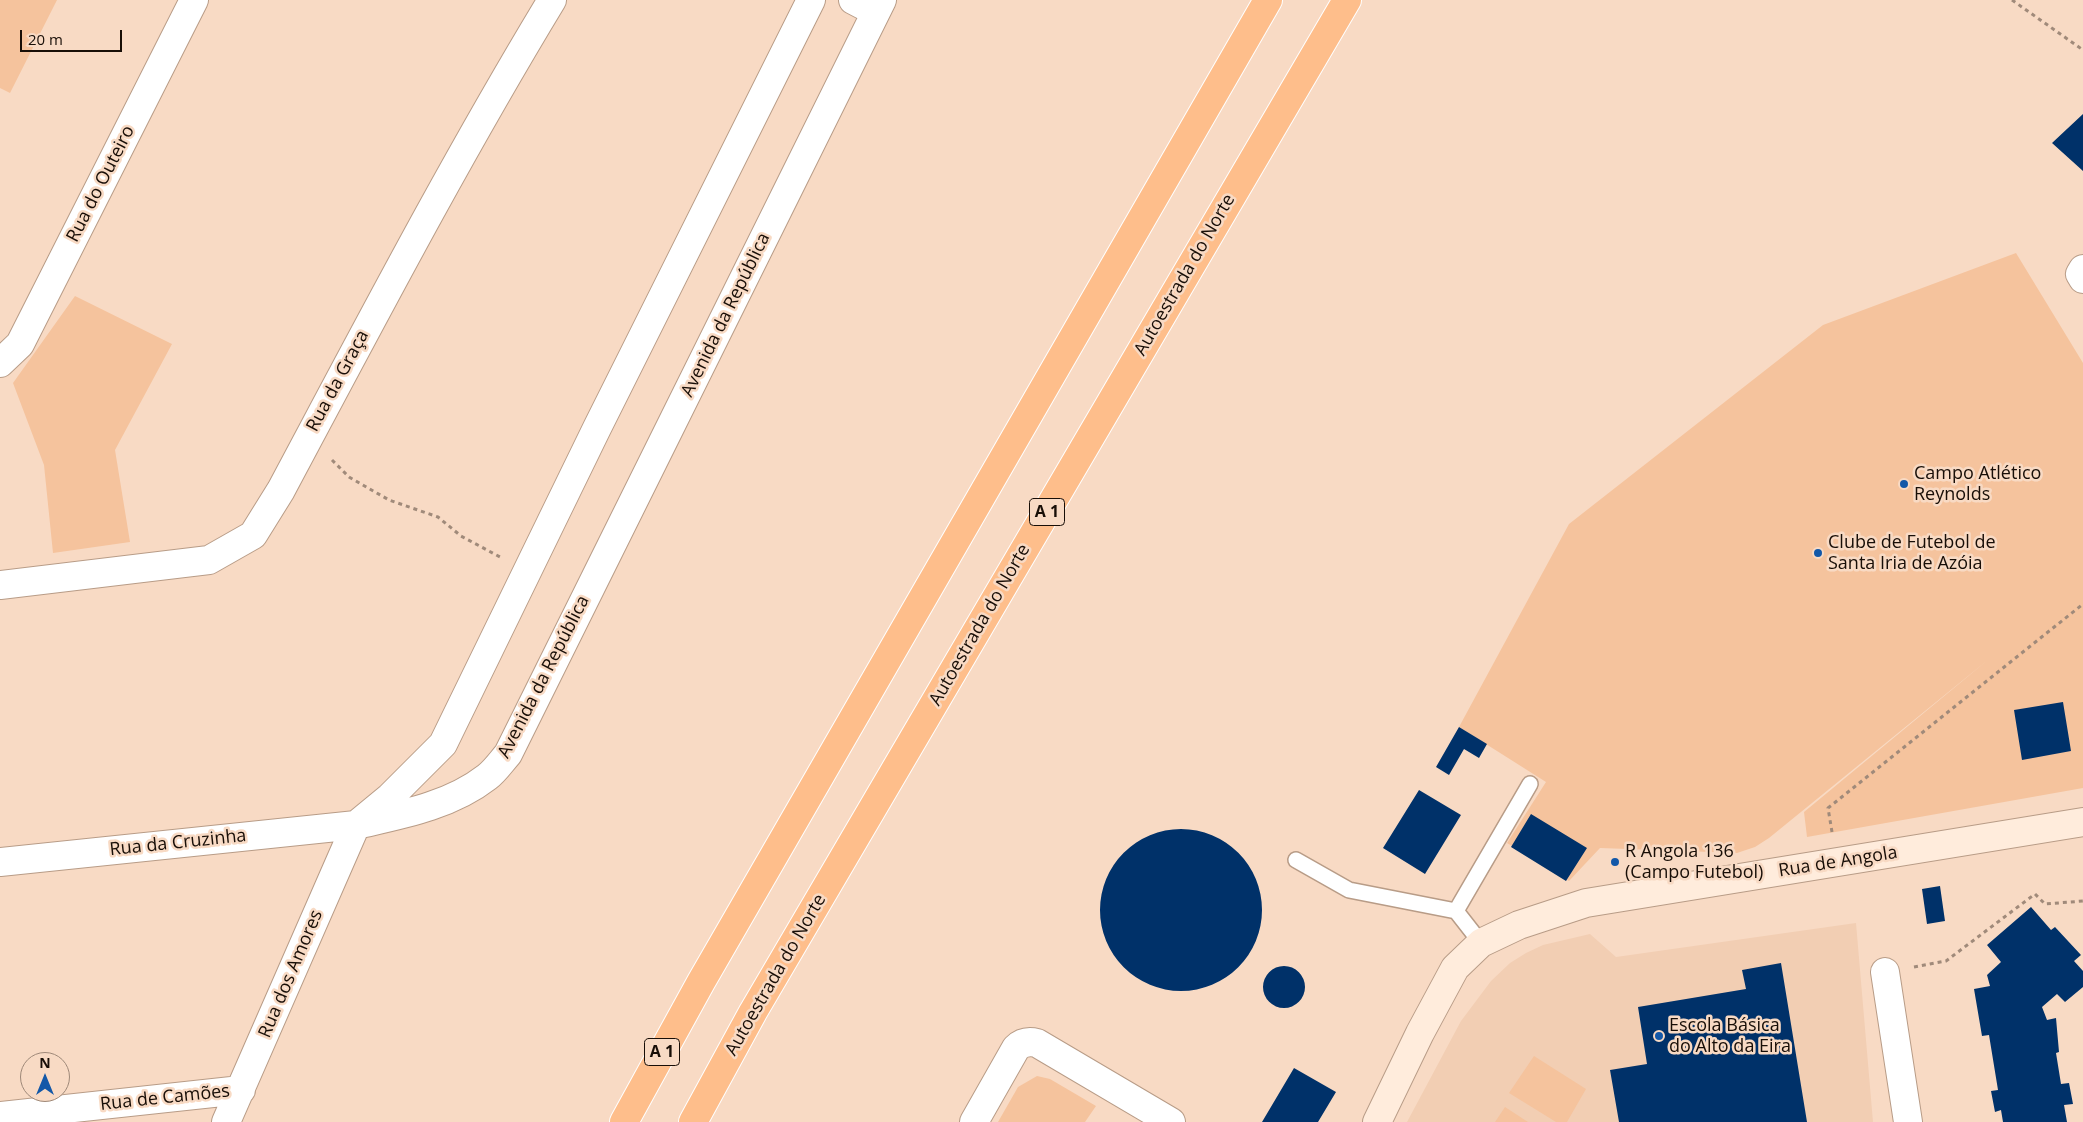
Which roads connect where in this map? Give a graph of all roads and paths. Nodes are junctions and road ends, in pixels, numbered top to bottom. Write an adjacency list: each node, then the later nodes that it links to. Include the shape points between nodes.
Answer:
1 (194, 0): 11 (street, Rua do Outeiro, via 20,344)
2 (552, 0): 12 (street, Rua da Graça, via 430,210)
3 (811, 0): 13 (street)
4 (1268, 0): 29 (highway, A 1, via 700,982)
5 (2012, 0): 8 (path)
6 (870, 4): 19 (street, Avenida da República, via 508,754 488,777 460,795 411,812)
7 (1346, 4): 30 (highway, Autoestrada do Norte / A 1, via 753,1012)
8 (2083, 50)
9 (2083, 269): 10 (street, via 2080,274)
10 (2083, 279)
11 (0, 363)
12 (309, 437): 13 (path, via 349,477 389,500 438,518 461,536); 14 (street, Rua da Graça, via 253,535 209,560)
13 (527, 572): 19 (street, via 443,744 390,797)
14 (0, 585)
15 (2083, 604): 17 (path)
16 (1530, 784): 23 (lane)
17 (1828, 808)
18 (2083, 822): 24 (street, Rua de Angola, via 1586,903 1519,925)
19 (356, 825): 21 (street, Rua da Cruzinha); 26 (street, Rua dos Amores)
20 (1296, 860): 23 (lane, via 1349,890)
21 (0, 862)
22 (2083, 900): 25 (path, via 2045,904 2035,894 1946,961)
23 (1456, 911): 24 (lane)
24 (1480, 944): 33 (street, Rua de Angola, via 1455,968)
25 (1885, 972): 34 (street)
26 (241, 1090): 27 (street, Rua de Camões); 28 (street, Rua dos Amores)
27 (0, 1116)
28 (226, 1122)
29 (624, 1122)
30 (693, 1122)
31 (974, 1122): 32 (street, via 1016,1048 1031,1041)
32 (1171, 1122)
33 (1377, 1122)
34 (1908, 1122)

